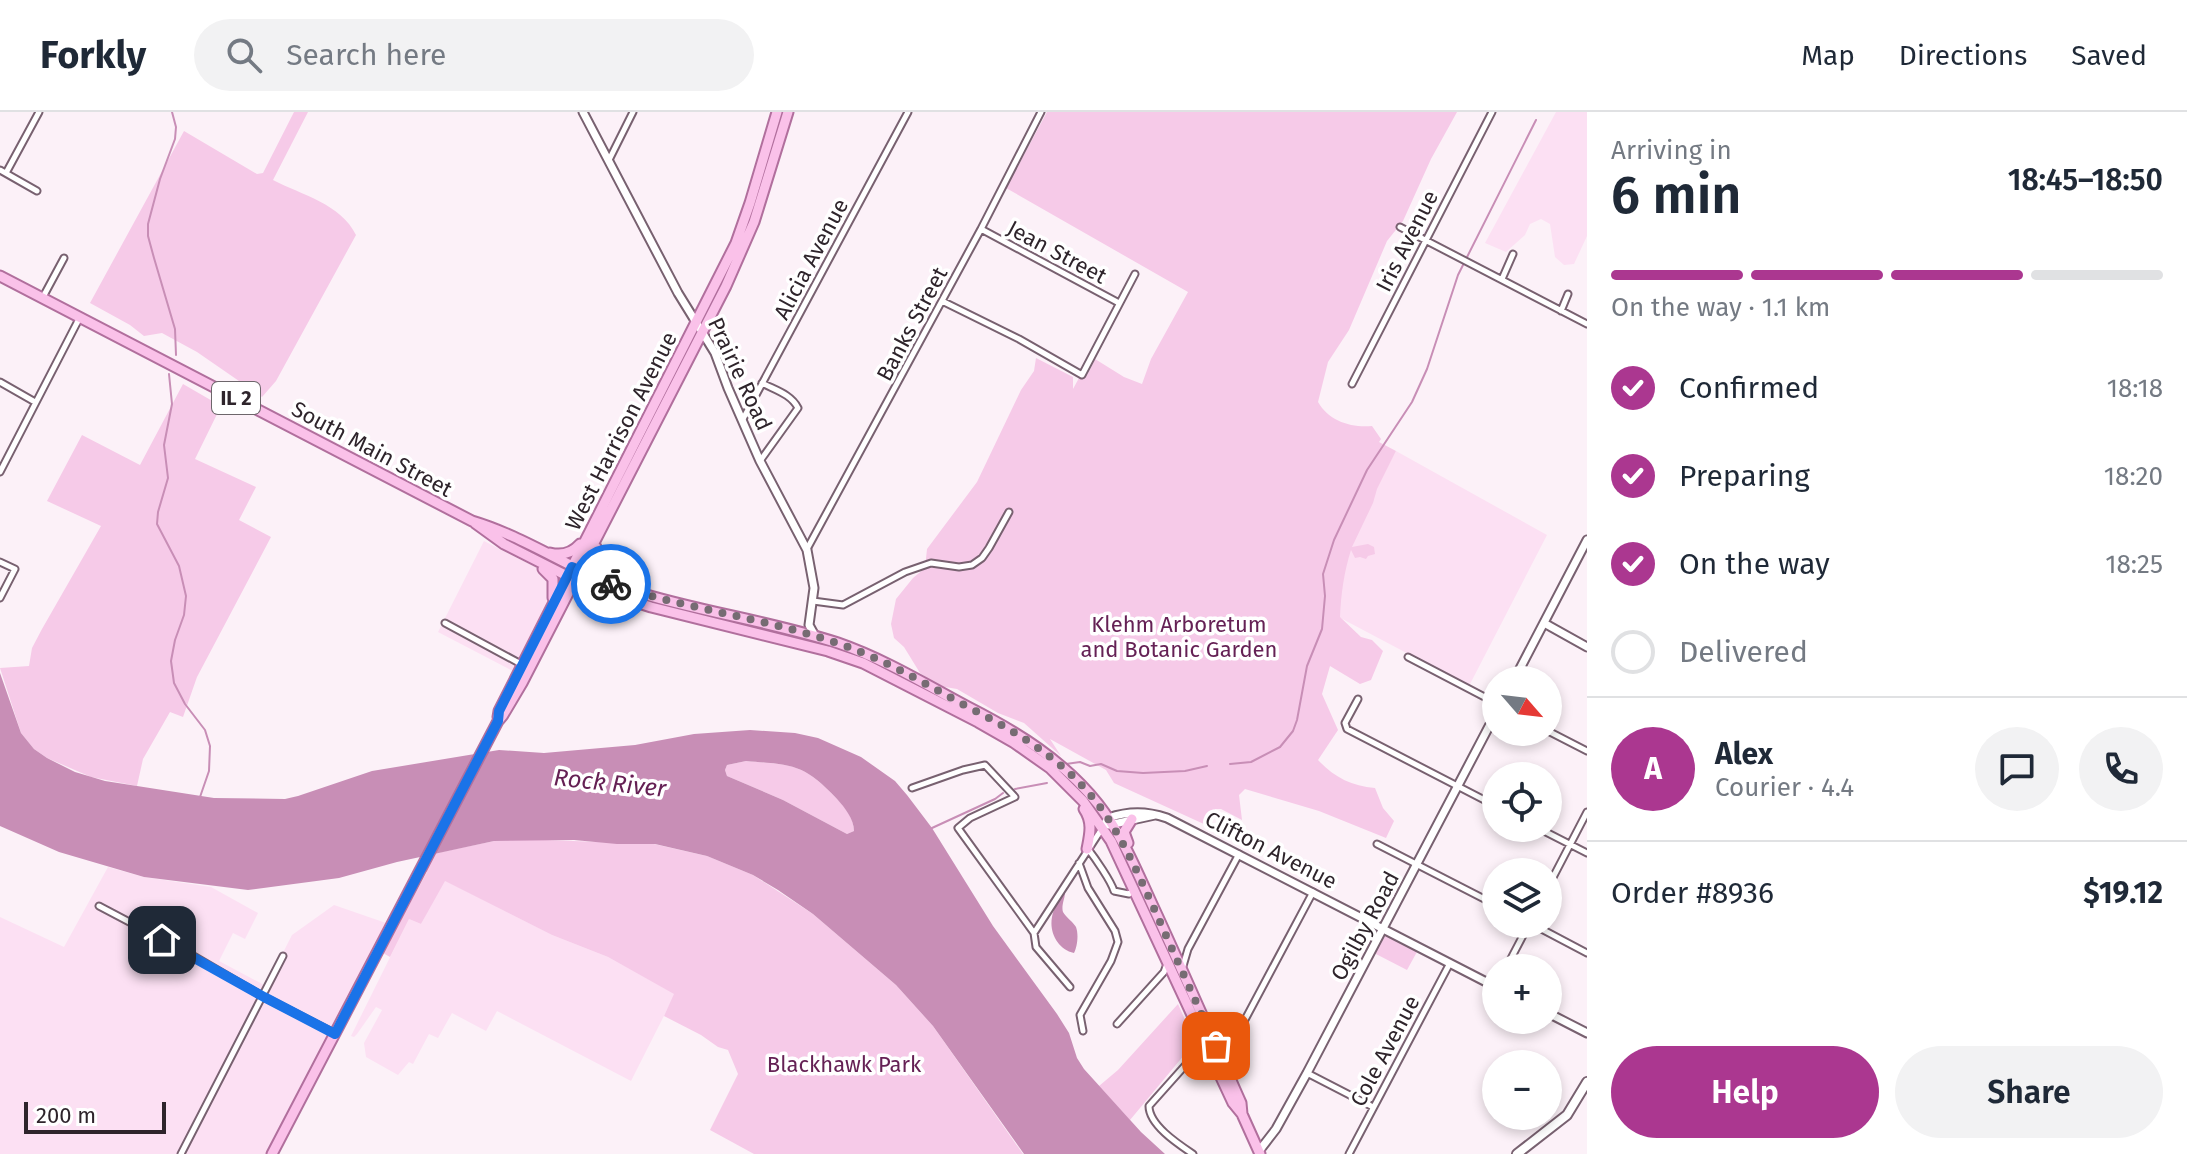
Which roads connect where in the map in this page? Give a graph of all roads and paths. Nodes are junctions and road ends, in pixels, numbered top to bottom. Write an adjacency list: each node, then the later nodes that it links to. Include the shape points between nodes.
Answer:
1 (39, 112): 10 (street)
2 (583, 112): 9 (street, Prairie Road)
3 (633, 112): 9 (street)
4 (777, 112): 26 (main road, West Harrison Avenue, via 741,230)
5 (788, 112): 28 (main road, West Harrison Avenue, via 744,247)
6 (908, 112): 30 (street, Alicia Avenue)
7 (1041, 112): 13 (street, Banks Street)
8 (1492, 112): 14 (street, Iris Avenue)
9 (608, 160): 26 (street, Prairie Road)
10 (3, 172): 11 (street)
11 (37, 191)
12 (1400, 227): 14 (street)
13 (981, 229): 22 (street, Banks Street); 23 (street, Jean Street)
14 (1426, 240): 19 (street); 31 (street, Iris Avenue)
15 (1513, 254): 19 (street)
16 (64, 258): 21 (street)
17 (1135, 274): 23 (street)
18 (0, 276): 21 (main road, South Main Street / IL 2)
19 (1502, 279): 24 (street)
20 (1568, 294): 24 (street)
21 (43, 297): 25 (main road, South Main Street / IL 2)
22 (942, 301): 23 (street, via 1082,375); 43 (street, Banks Street)
23 (1119, 303)
24 (1561, 311): 27 (street)
25 (80, 317): 32 (street); 38 (main road, South Main Street / IL 2)
26 (697, 322): 28 (street, Prairie Road); 35 (main road, West Harrison Avenue)
27 (1587, 324)
28 (703, 332): 33 (street, Prairie Road); 39 (main road, West Harrison Avenue)
29 (0, 382): 32 (street)
30 (762, 383): 33 (street, Alicia Avenue); 34 (street, via 798,408)
31 (1352, 384)
32 (35, 402): 36 (street)
33 (742, 420): 34 (street, Prairie Road)
34 (760, 461): 43 (street, Prairie Road)
35 (623, 468): 42 (main road, via 578,546 557,555); 45 (main road, West Harrison Avenue)
36 (0, 472)
37 (1009, 512): 48 (street, via 989,548 972,565 931,563 843,605)
38 (472, 521): 40 (main road, South Main Street / IL 2); 42 (main road, South Main Street / IL 2)
39 (604, 525): 45 (main road, West Harrison Avenue); 49 (main road, via 595,554 600,571)
40 (487, 533): 45 (main road, South Main Street / IL 2); 50 (main road, via 551,576)
41 (1587, 540): 53 (street)
42 (540, 550): 45 (main road, South Main Street / IL 2)
43 (807, 550): 48 (street, Prairie Road)
44 (0, 562): 47 (street, via 15,569)
45 (573, 574): 46 (main road, South Main Street / IL 2); 49 (main road, South Main Street / IL 2); 50 (main road, West Harrison Avenue); 58 (main road, West Harrison Avenue)
46 (602, 591): 58 (main road, via 585,590 570,600 543,650); 64 (main road, South Main Street / IL 2, via 845,656)
47 (0, 598)
48 (813, 601): 51 (street, Prairie Road)
49 (672, 602): 54 (main road, South Main Street / IL 2)
50 (548, 613): 58 (main road, West Harrison Avenue)
51 (808, 617): 54 (street, via 800,628); 55 (street)
52 (445, 623): 58 (street)
53 (1544, 623): 56 (street); 59 (street)
54 (790, 630): 55 (main road, South Main Street / IL 2)
55 (816, 637): 72 (main road, South Main Street / IL 2, via 903,671 1026,739 1065,768 1097,802)
56 (1587, 647)
57 (1408, 657): 60 (street)
58 (528, 665): 105 (main road, West Harrison Avenue)
59 (1521, 666)
60 (1482, 696)
61 (1358, 699): 66 (street, via 1347,729)
62 (1562, 738): 65 (street)
63 (1482, 739): 66 (street, Ogilby Road)
64 (1025, 750): 72 (main road, South Main Street / IL 2); 76 (main road, via 1087,812)
65 (1587, 751)
66 (1457, 786): 68 (street); 81 (street, Ogilby Road)
67 (912, 788): 88 (street, via 985,765 1015,797 958,828)
68 (1482, 799)
69 (1587, 812): 75 (street)
70 (1156, 814): 71 (street); 72 (street, Clifton Avenue, via 1138,812); 78 (street, Clifton Avenue)
71 (1132, 819): 72 (street); 82 (main road, via 1124,832)
72 (1107, 823): 76 (street); 82 (main road, South Main Street / IL 2); 83 (main road, South Main Street / IL 2)
73 (1562, 840): 75 (street)
74 (1377, 844): 81 (street)
75 (1570, 844): 77 (street); 79 (street)
76 (1087, 849): 80 (street); 83 (street, via 1114,891 1129,894)
77 (1587, 853)
78 (1239, 854): 84 (street, Clifton Avenue); 90 (street)
79 (1562, 860)
80 (1079, 863): 88 (street); 103 (street, via 1118,942 1080,1015)
81 (1417, 864): 85 (street); 87 (street, Ogilby Road)
82 (1138, 873): 91 (main road, South Main Street / IL 2)
83 (1135, 889): 94 (main road, South Main Street / IL 2)
84 (1313, 892): 87 (street, Clifton Avenue); 107 (street)
85 (1482, 898)
86 (99, 906): 100 (street)
87 (1383, 928): 95 (street, Clifton Avenue); 112 (street, Ogilby Road)
88 (1034, 933): 99 (street, via 1036,947)
89 (1558, 938): 92 (street)
90 (1188, 949): 91 (street); 96 (street)
91 (1173, 950): 96 (main road, South Main Street / IL 2)
92 (1587, 953)
93 (283, 956): 100 (street)
94 (1167, 960): 96 (main road, South Main Street / IL 2); 97 (street)
95 (1450, 963): 98 (street, Clifton Avenue); 114 (street, Cole Avenue)
96 (1180, 975): 97 (street); 106 (main road, South Main Street / IL 2); 108 (main road, South Main Street / IL 2)
97 (1159, 976): 102 (street)
98 (1482, 980)
99 (1070, 987)
100 (264, 997): 105 (street); 117 (street)
101 (1562, 1020): 104 (street)
102 (1117, 1024)
103 (1083, 1031)
104 (1587, 1033)
105 (335, 1034): 118 (main road, West Harrison Avenue)
106 (1203, 1037): 109 (street); 110 (main road, South Main Street / IL 2)
107 (1232, 1044): 108 (street); 111 (street)
108 (1216, 1046): 111 (main road, South Main Street / IL 2)
109 (1193, 1057): 110 (street); 119 (street, via 1149,1106 1151,1118)
110 (1213, 1059): 115 (main road, South Main Street / IL 2)
111 (1226, 1068): 115 (main road, South Main Street / IL 2)
112 (1307, 1073): 114 (street); 116 (street, Ogilby Road)
113 (1587, 1082): 121 (main road, via 1567,1115)
114 (1373, 1107): 120 (street, Cole Avenue)
115 (1242, 1114): 116 (main road, South Main Street / IL 2)
116 (1257, 1153)
117 (181, 1154)
118 (272, 1154)
119 (1193, 1154)
120 (1349, 1154)
121 (1517, 1154)

